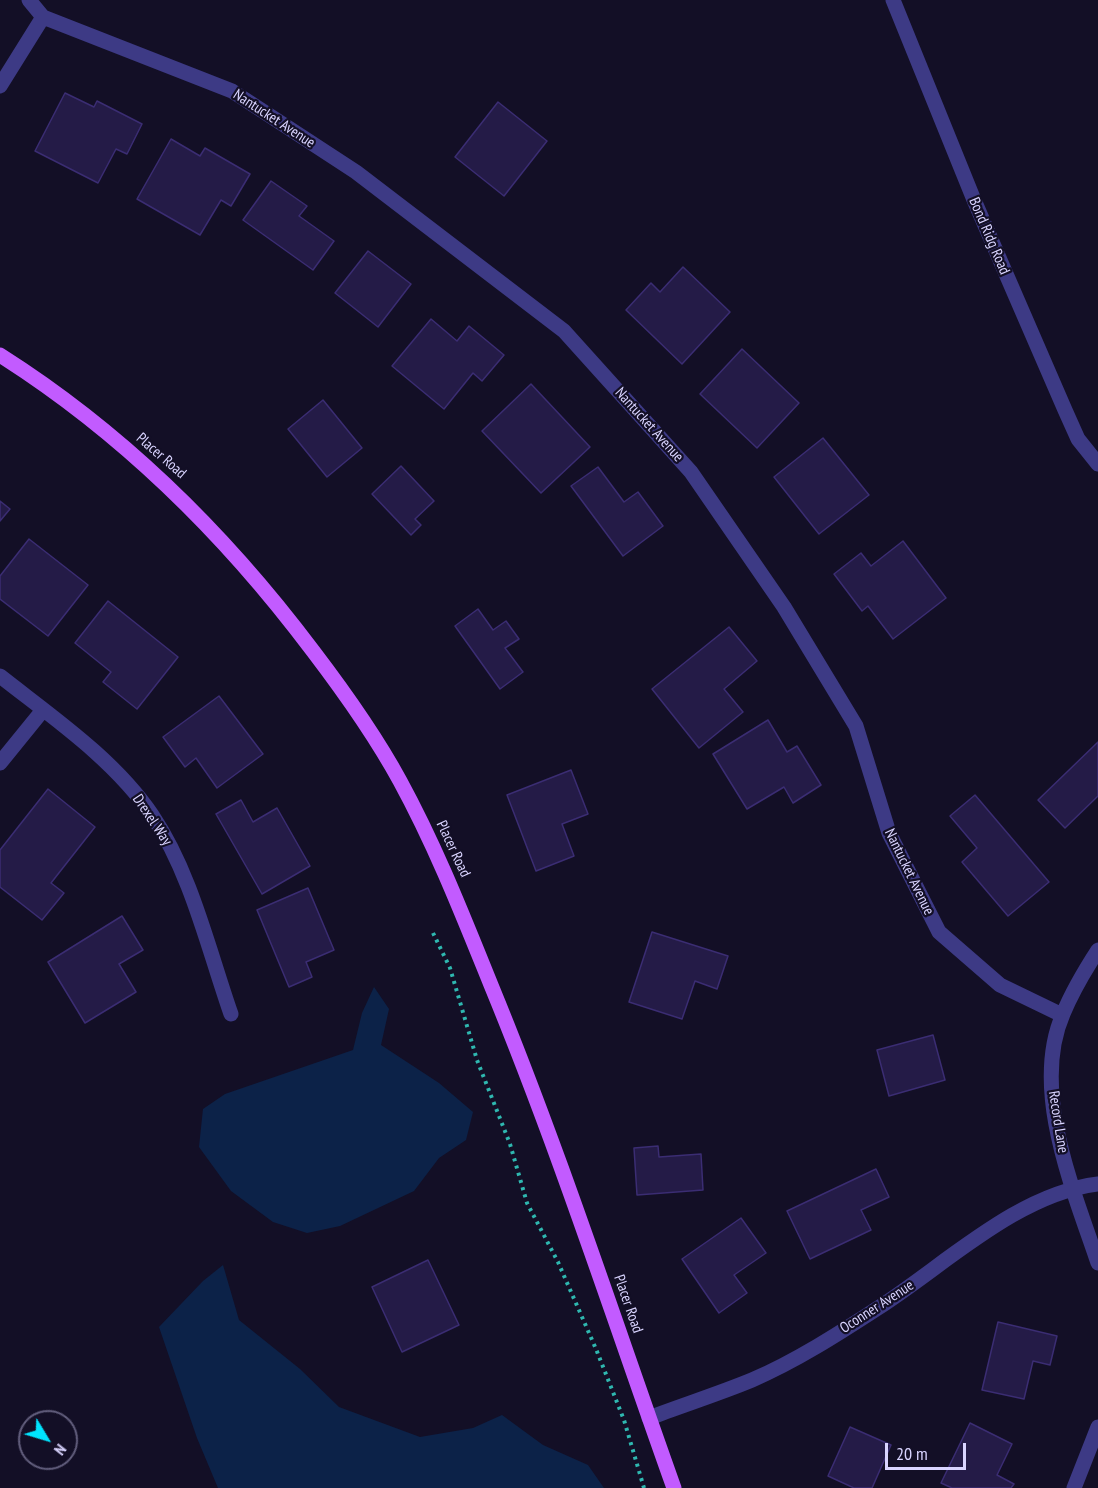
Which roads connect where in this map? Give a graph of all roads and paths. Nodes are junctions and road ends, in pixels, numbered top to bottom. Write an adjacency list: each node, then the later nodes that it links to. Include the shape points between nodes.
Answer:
1 (29, 0): 3 (street)
2 (893, 0): 6 (street, Bond Ridg Road, via 1060,400 1078,439)
3 (43, 17): 4 (street); 13 (street, Nantucket Avenue, via 232,91 356,172 564,331 692,472 784,607 856,726 889,833 939,932 1000,985)
4 (0, 86)
5 (0, 355): 17 (main road, Placer Road, via 67,401 190,506 268,591 362,717 438,857 488,977 533,1087)
6 (1098, 464)
7 (0, 676): 8 (street, Drexel Way)
8 (43, 710): 9 (street); 12 (street, Drexel Way, via 124,781 162,832 184,876)
9 (0, 763)
10 (433, 933): 19 (path, via 450,968 527,1203 596,1349 624,1420)
11 (1098, 950): 13 (street, Record Lane)
12 (231, 1014)
13 (1062, 1016): 15 (street, Record Lane, via 1053,1056 1052,1097)
14 (1098, 1184): 15 (street, Oconner Avenue)
15 (1071, 1189): 16 (street, Record Lane); 17 (street, Oconner Avenue, via 1028,1207 879,1308 795,1358 751,1380)
16 (1098, 1263)
17 (649, 1418): 20 (main road, Placer Road)
18 (1098, 1427): 21 (street)
19 (644, 1488)
20 (674, 1488)
21 (1074, 1488)

